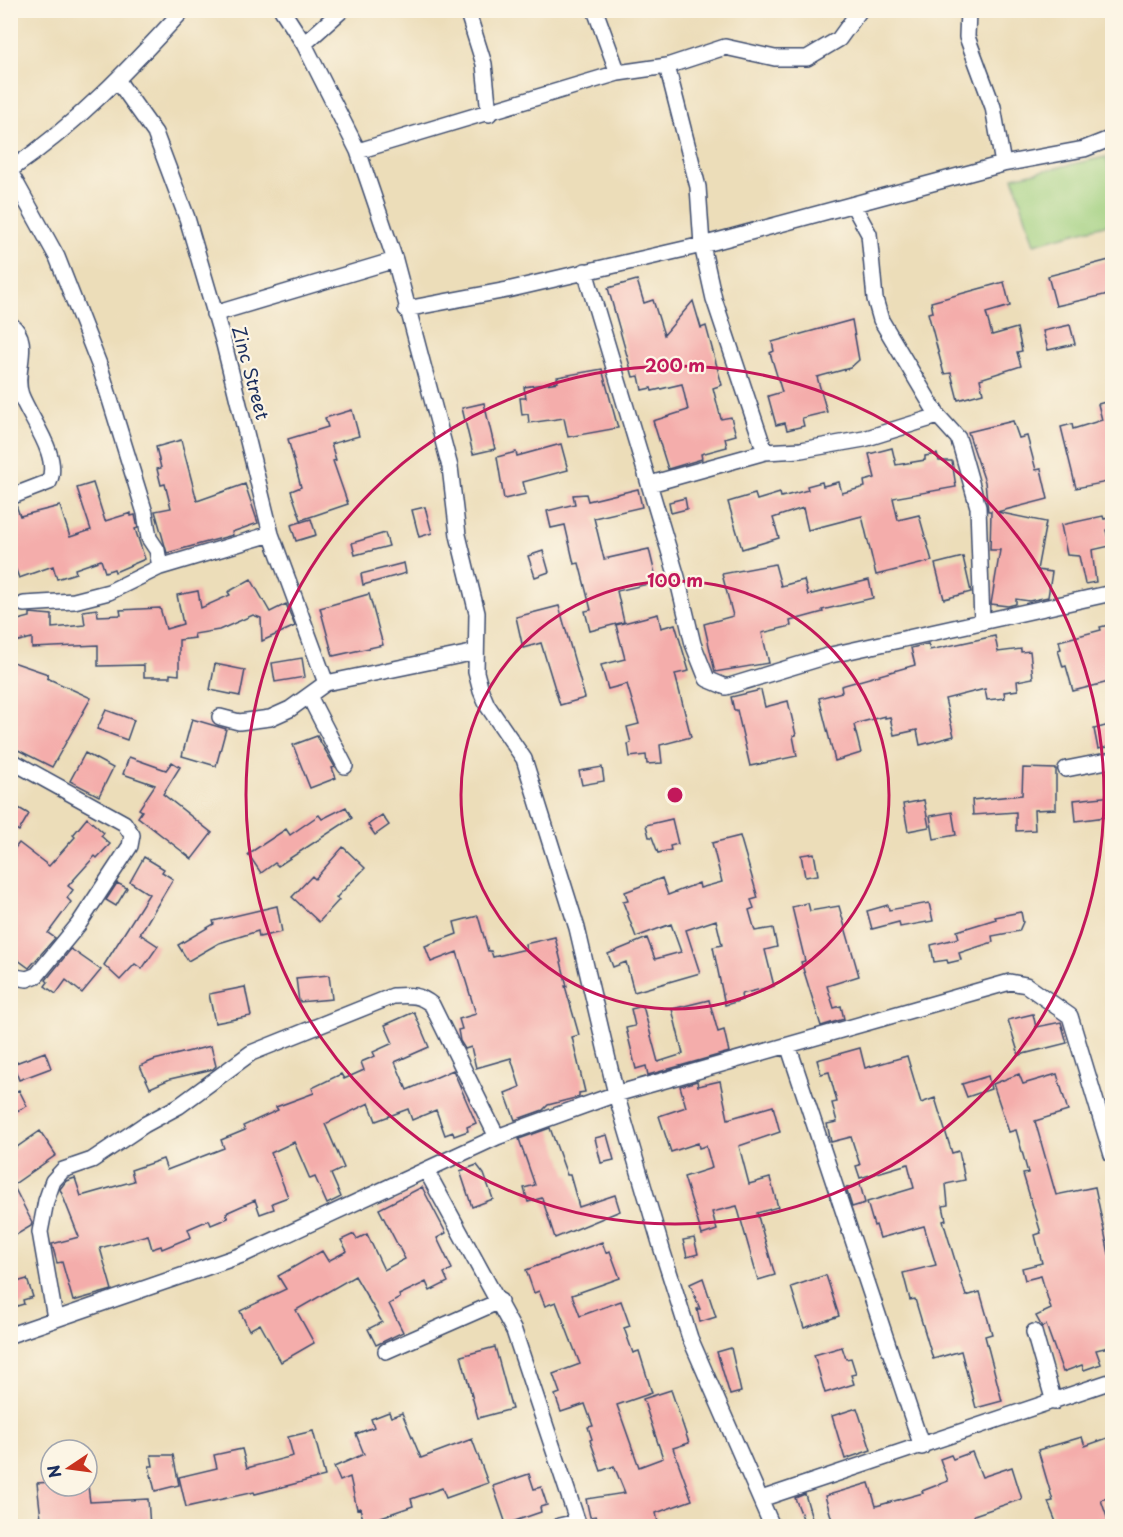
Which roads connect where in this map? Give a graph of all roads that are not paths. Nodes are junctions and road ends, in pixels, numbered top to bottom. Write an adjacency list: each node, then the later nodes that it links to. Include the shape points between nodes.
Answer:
1 (183, 10): 11 (street)
2 (282, 10): 8 (street)
3 (342, 10): 8 (street)
4 (467, 10): 12 (street, via 484,64)
5 (595, 10): 10 (street)
6 (968, 10): 15 (street, via 967,37 993,107)
7 (854, 12): 9 (street, via 839,39 807,58 774,58 725,47)
8 (304, 44): 14 (street)
9 (667, 66): 10 (street); 18 (street, via 698,187)
10 (618, 73): 12 (street)
11 (118, 81): 16 (street); 22 (street, Zinc Street, via 155,133 187,218)
12 (489, 114): 14 (street)
13 (1113, 138): 15 (street, via 1084,149)
14 (358, 151): 19 (street)
15 (1003, 164): 17 (street)
16 (10, 171): 29 (street, via 57,257 100,367)
17 (853, 205): 18 (street); 24 (street, via 869,234 875,299 881,320)
18 (702, 245): 20 (street); 25 (street, via 726,340)
19 (395, 260): 21 (street); 22 (street)
20 (585, 271): 21 (street); 26 (street)
21 (406, 309): 33 (street, via 450,467 458,535 477,613)
22 (214, 314): 28 (street, Zinc Street)
23 (10, 324): 27 (street, via 22,341 21,395 53,464 50,482)
24 (938, 416): 25 (street, via 864,439); 32 (street, via 957,438 978,507)
25 (765, 452): 26 (street)
26 (650, 484): 32 (street, via 693,644 707,679 719,686 775,674 831,655)
27 (10, 497)
28 (271, 534): 29 (street); 34 (street, Zinc Street)
29 (160, 567): 31 (street, via 110,592 74,601)
30 (1113, 593): 32 (street)
31 (24, 604)
32 (982, 622)
33 (476, 652): 34 (street); 43 (street, via 476,672 487,705 524,759 577,928)
34 (326, 683): 35 (street)
35 (309, 696): 36 (street, via 270,718 239,722); 39 (street)
36 (220, 717)
37 (10, 760): 41 (street, via 124,823 132,835 130,846 78,925 37,975 27,979)
38 (1113, 760): 40 (street)
39 (345, 766)
40 (1066, 769)
41 (10, 976)
42 (788, 1046): 43 (street); 45 (street, via 1018,982 1070,1016); 54 (street)
43 (616, 1094): 44 (street); 55 (street, via 690,1338)
44 (497, 1137): 46 (street); 48 (street, via 432,1005 424,998 393,996 267,1044 179,1106 92,1160 63,1170 53,1181 40,1232)
45 (1113, 1155)
46 (426, 1170): 47 (street); 48 (street, via 242,1256)
47 (500, 1301): 51 (street); 56 (street, via 514,1331)
48 (55, 1318): 50 (street)
49 (1034, 1332): 53 (street)
50 (10, 1335)
51 (386, 1351)
52 (1113, 1382): 53 (street)
53 (1054, 1401): 54 (street)
54 (922, 1447): 55 (street)
55 (761, 1499): 58 (street)
56 (578, 1524): 57 (street)
57 (559, 1527)
58 (772, 1527)

